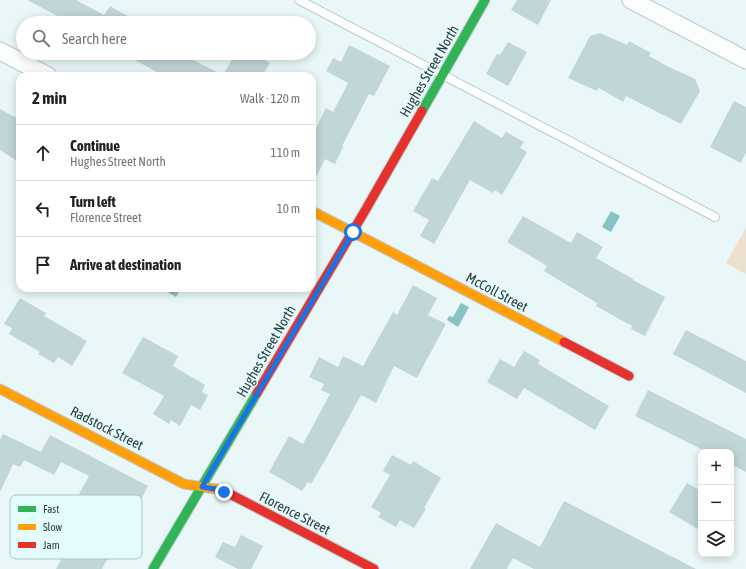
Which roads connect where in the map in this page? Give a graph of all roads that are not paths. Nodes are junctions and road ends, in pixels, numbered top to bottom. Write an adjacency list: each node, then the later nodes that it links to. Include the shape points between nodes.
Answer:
1 (299, 0): 9 (lane)
2 (485, 0): 9 (street, Hughes Street North)
3 (631, 0): 7 (street)
4 (0, 51): 5 (street)
5 (16, 59)
6 (17, 60): 8 (street)
7 (746, 60)
8 (40, 72)
9 (443, 75): 11 (lane); 12 (street, Hughes Street North)
10 (316, 213): 12 (street, McColl Street)
11 (715, 217)
12 (353, 232): 13 (street, McColl Street); 15 (street, Hughes Street North)
13 (629, 376)
14 (0, 389): 15 (street, Radstock Street, via 184,484)
15 (202, 487): 16 (street, Hughes Street North); 17 (street, Florence Street, via 222,490)
16 (153, 569)
17 (374, 569)

